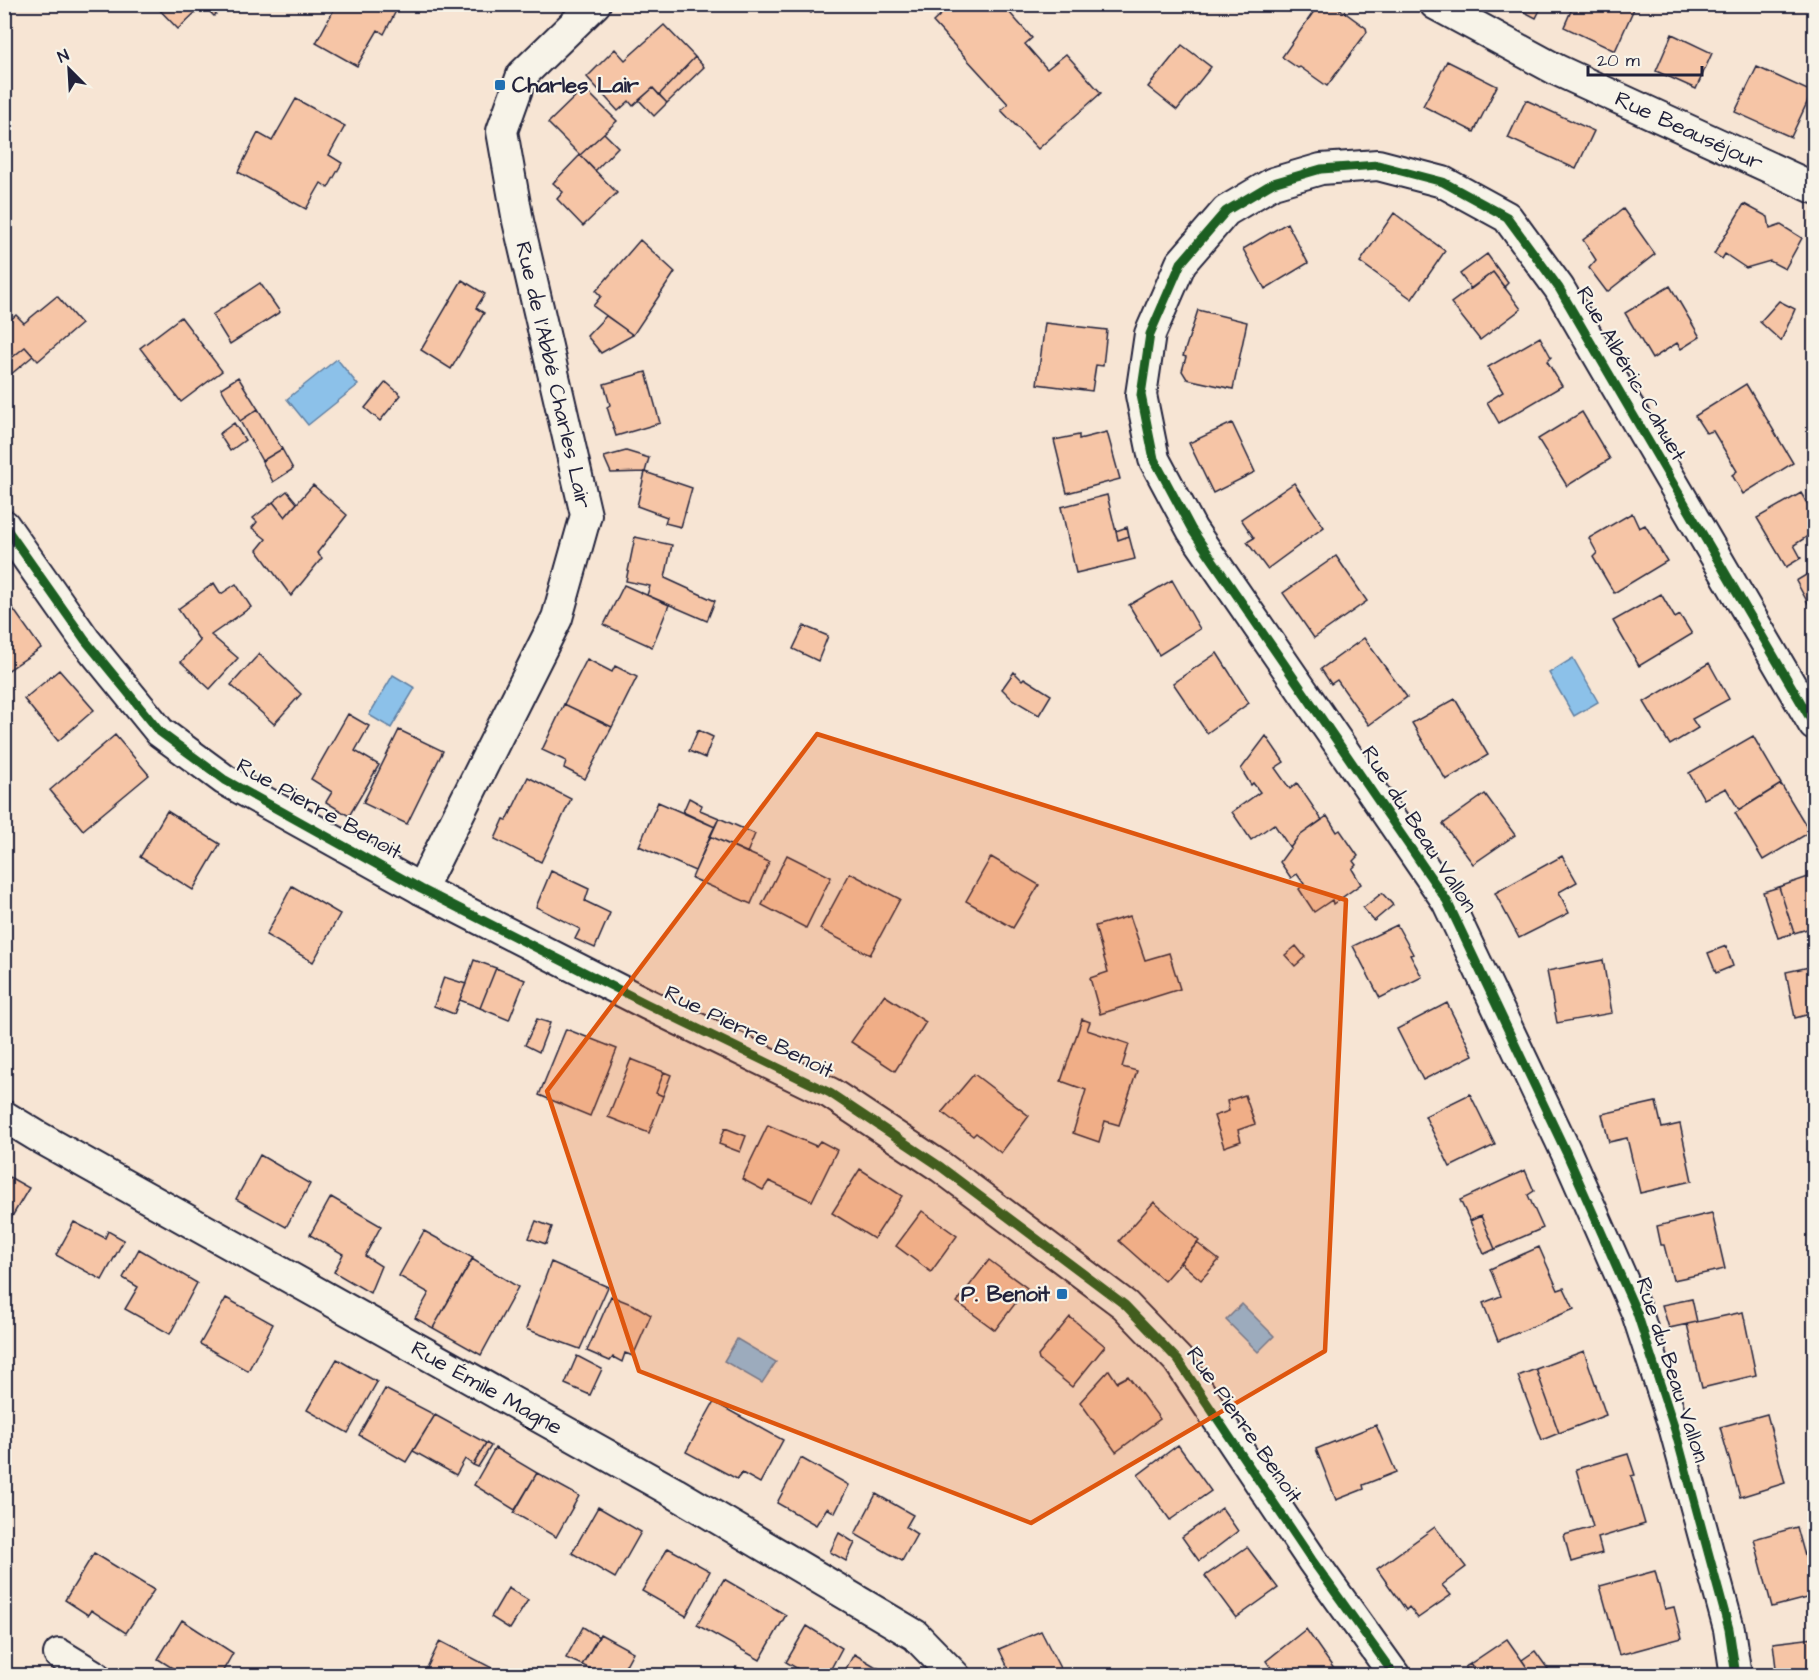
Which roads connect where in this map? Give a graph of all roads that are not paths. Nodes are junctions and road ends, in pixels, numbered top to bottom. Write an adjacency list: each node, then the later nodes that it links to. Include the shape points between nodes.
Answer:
1 (595, 4): 7 (street, Rue de l'Abbé Charles Lair, via 522,75 502,131 518,221 586,515 557,618)
2 (1435, 4): 4 (street, Rue Beauséjour, via 1557,70)
3 (1321, 169): 6 (street, Rue Albéric Cahuet, via 1378,165 1443,182 1507,217 1559,288); 13 (street, Rue du Beau Vallon, via 1273,183 1226,211 1181,263 1150,334 1141,395 1154,459 1192,530 1447,901 1462,932 1637,1312 1675,1430 1729,1629)
4 (1815, 189)
5 (4, 525): 7 (street, Rue Pierre Benoit, via 85,640 160,732 225,780)
6 (1815, 724)
7 (422, 889): 12 (street, Rue Pierre Benoit, via 830,1093 940,1167 1125,1305 1178,1360)
8 (4, 1116): 11 (street, Rue Émile Magne, via 675,1493 915,1635)
9 (59, 1654): 10 (street)
10 (95, 1676)
11 (955, 1676)
12 (1395, 1676)
13 (1736, 1676)

